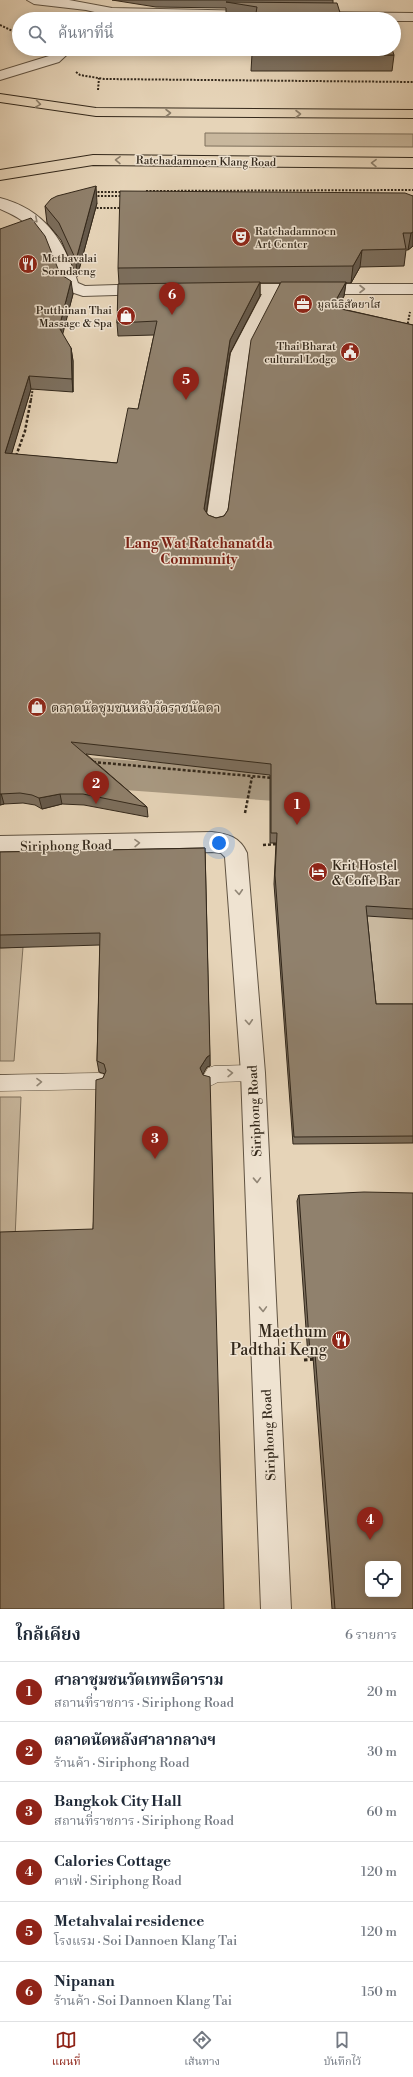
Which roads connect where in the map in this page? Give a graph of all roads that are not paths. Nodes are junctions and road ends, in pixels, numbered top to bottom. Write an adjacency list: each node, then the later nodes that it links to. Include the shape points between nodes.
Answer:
1 (34, 0): 3 (street, via 86,6)
2 (125, 0): 4 (street)
3 (99, 12)
4 (112, 12)
5 (401, 18): 6 (street)
6 (413, 18)
7 (53, 56): 8 (street)
8 (0, 76)
9 (0, 98): 10 (main road, one-way to 10, via 96,112)
10 (413, 114)
11 (413, 163): 12 (main road, Ratchadamnoen Klang Road, one-way to 12, via 93,160)
12 (0, 175)
13 (0, 203): 14 (street, one-way to 14, via 29,216 51,237 71,286 83,291)
14 (168, 289)
15 (213, 289): 16 (street)
16 (273, 289): 17 (street, one-way to 17); 18 (street, via 240,354)
17 (413, 289)
18 (216, 522)
19 (0, 846): 20 (street, Siriphong Road, one-way to 20, via 212,842 227,844 236,853)
20 (253, 1073): 21 (lane, one-way to 20, via 214,1074); 24 (street, Siriphong Road, one-way to 24)
21 (210, 1078)
22 (99, 1081): 23 (lane, one-way to 22)
23 (0, 1083)
24 (276, 1609)

